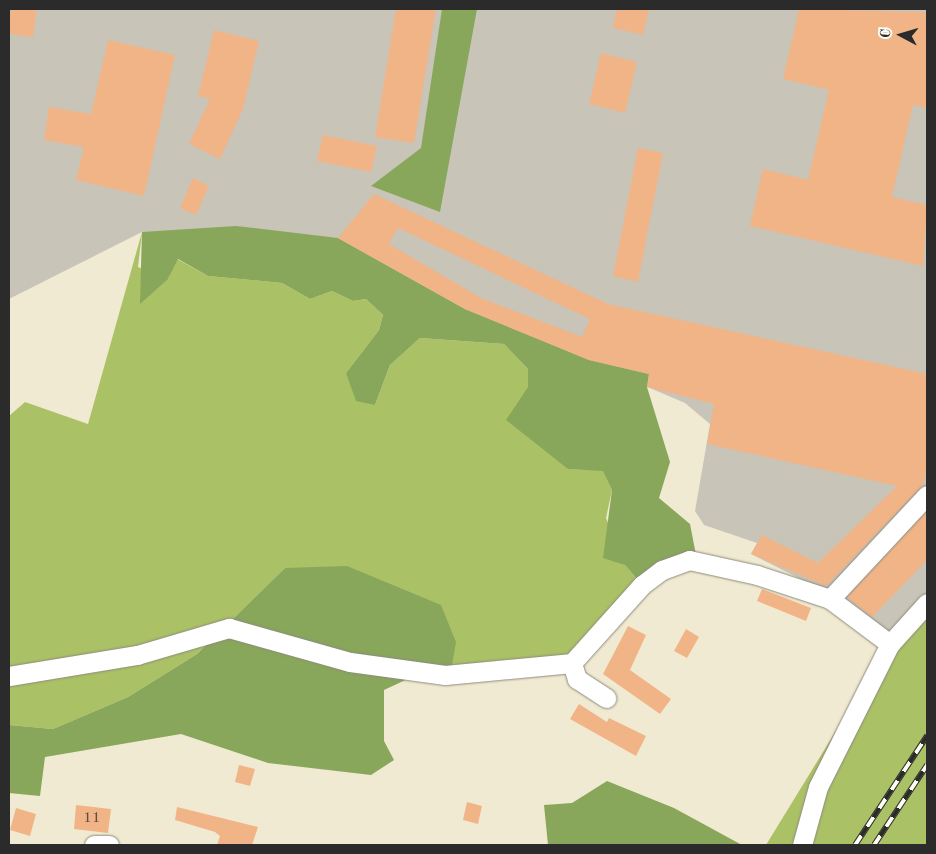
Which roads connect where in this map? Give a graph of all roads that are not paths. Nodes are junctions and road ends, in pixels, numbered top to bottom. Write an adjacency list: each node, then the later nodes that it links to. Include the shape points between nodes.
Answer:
1 (927, 495): 2 (street)
2 (830, 599): 4 (street); 5 (street, via 757,574 689,560 662,570 642,585)
3 (927, 602): 4 (street)
4 (890, 644): 10 (street, via 818,787)
5 (572, 663): 6 (street, via 478,675 436,674 350,662 230,628 137,655); 7 (street, via 577,679)
6 (9, 676)
7 (606, 698)
8 (94, 845): 9 (street)
9 (109, 845)
10 (802, 845)

